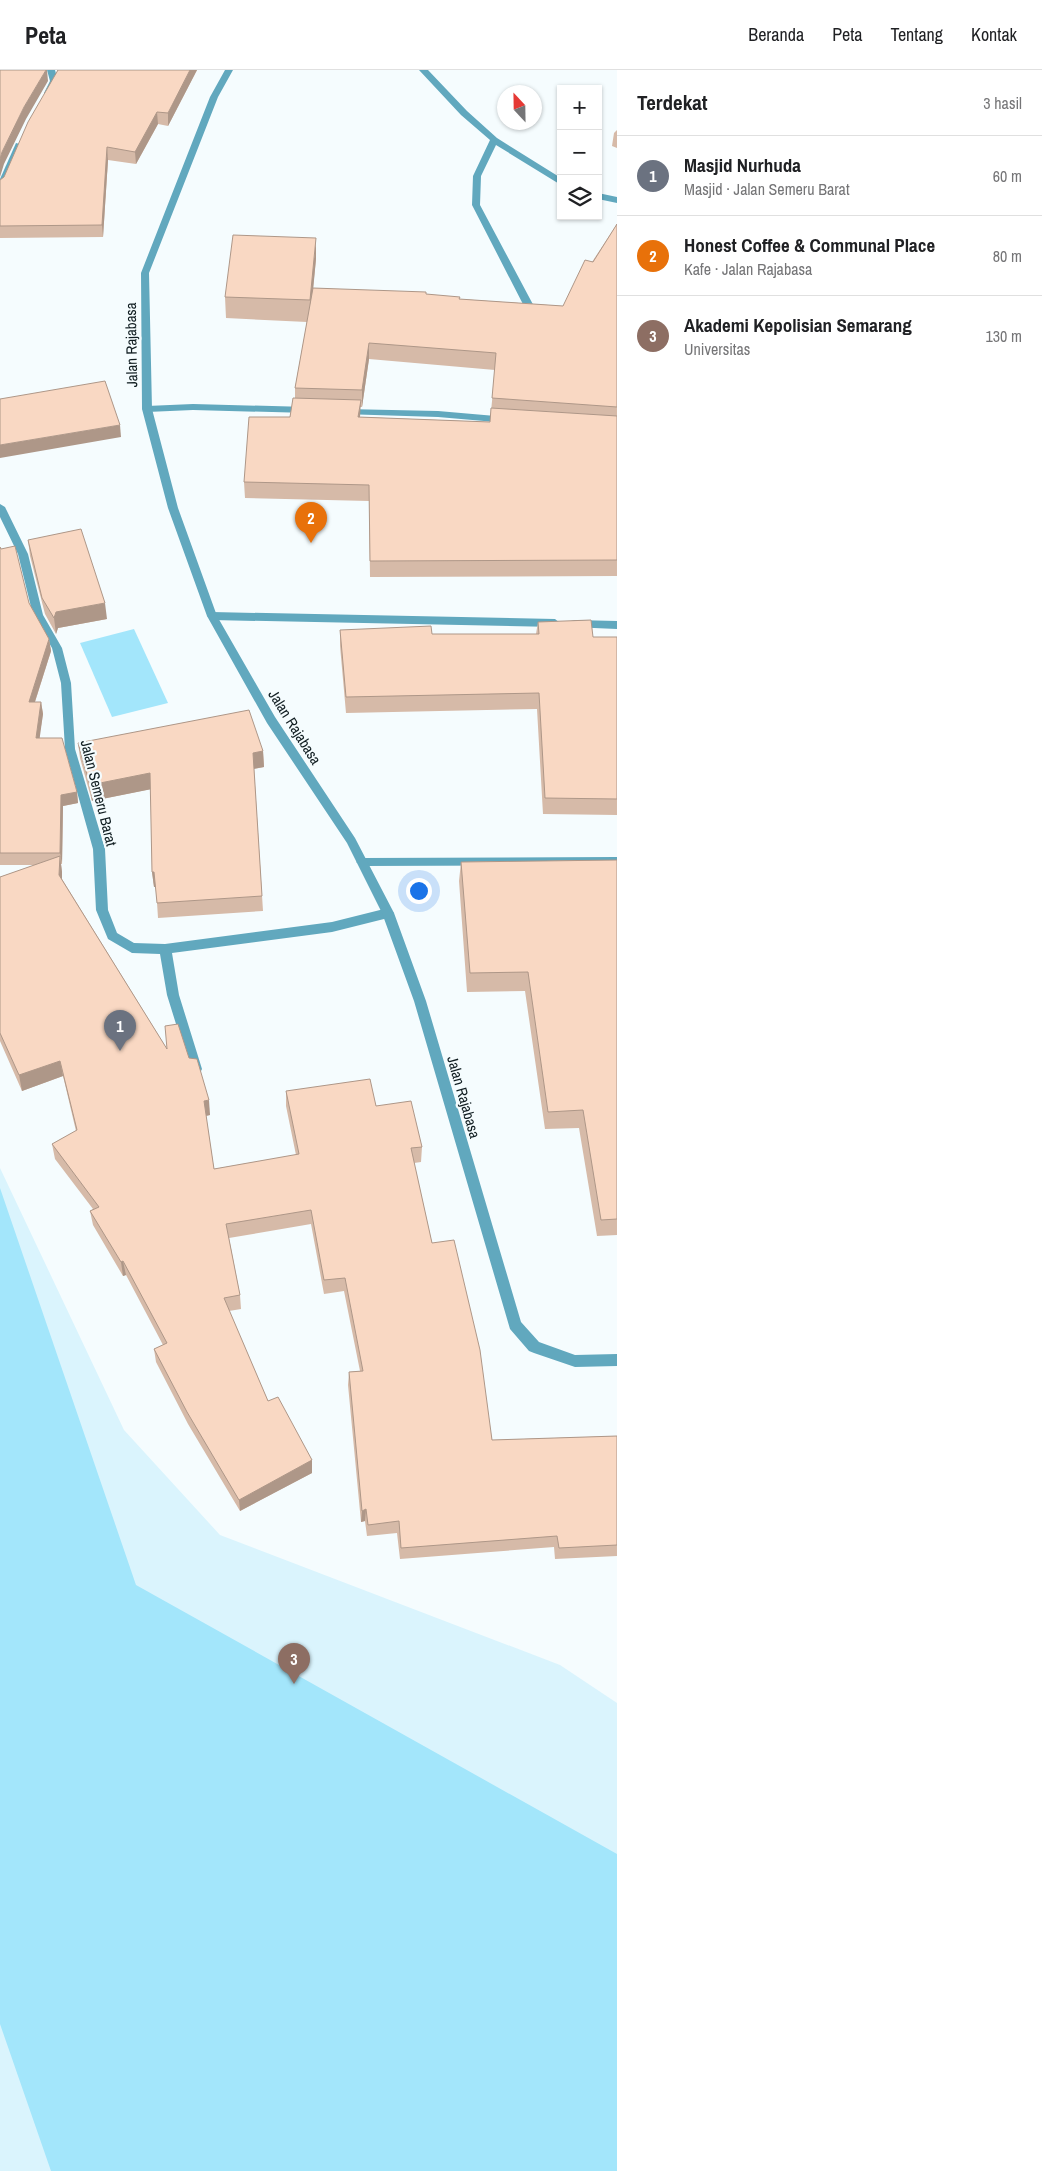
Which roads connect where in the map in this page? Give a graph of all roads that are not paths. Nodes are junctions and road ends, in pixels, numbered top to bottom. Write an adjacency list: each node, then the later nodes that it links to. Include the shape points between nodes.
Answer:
1 (51, 70): 4 (street, via 54,80)
2 (229, 70): 12 (street, Jalan Rajabasa, via 214,97 145,273)
3 (423, 70): 6 (street)
4 (42, 105)
5 (24, 134): 8 (street)
6 (494, 140): 7 (street); 11 (street, via 477,176 476,205)
7 (557, 179)
8 (0, 189)
9 (602, 197): 10 (street)
10 (617, 200)
11 (532, 312)
12 (147, 409): 13 (street, via 193,407 438,414); 15 (street, Jalan Rajabasa, via 173,508)
13 (518, 421)
14 (0, 507): 20 (street, Jalan Semeru Barat, via 24,554 38,615 57,648 66,683 70,749 99,849 102,910 112,936 132,948)
15 (212, 616): 16 (street); 18 (street, Jalan Rajabasa, via 271,720)
16 (617, 625)
17 (617, 861): 18 (street)
18 (362, 862): 19 (street, Jalan Rajabasa)
19 (388, 913): 20 (street, Jalan Semeru Barat, via 332,927); 22 (street, Jalan Rajabasa, via 420,1001 515,1325 534,1347 575,1361)
20 (165, 949): 21 (street, via 173,995)
21 (196, 1069)
22 (617, 1360)

